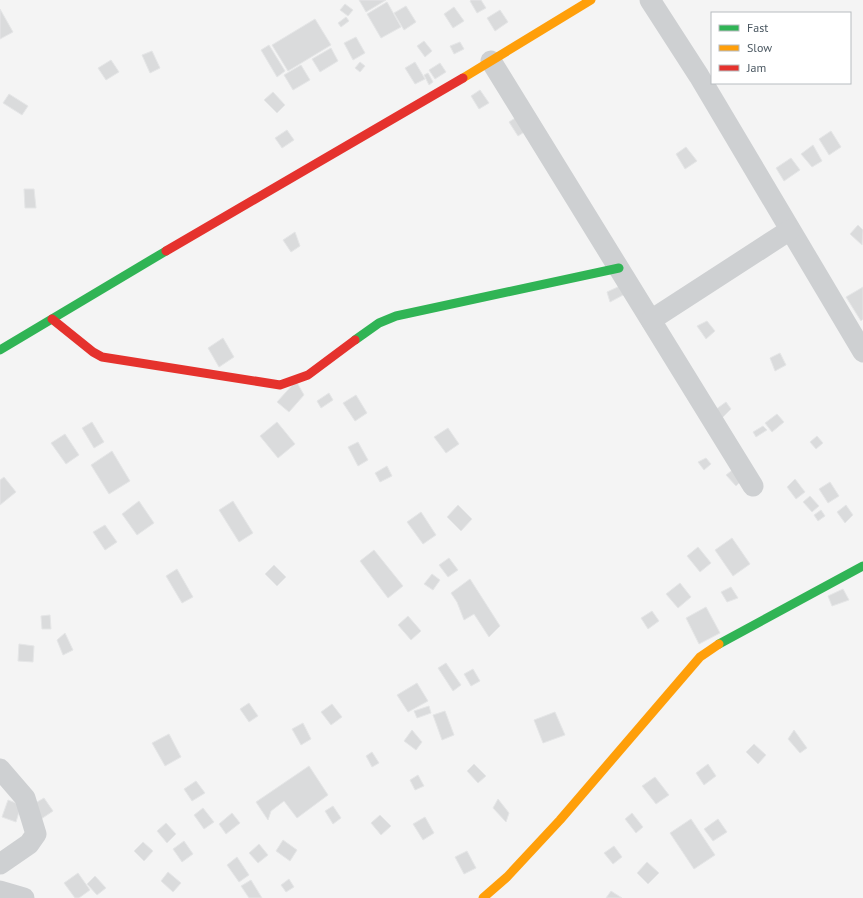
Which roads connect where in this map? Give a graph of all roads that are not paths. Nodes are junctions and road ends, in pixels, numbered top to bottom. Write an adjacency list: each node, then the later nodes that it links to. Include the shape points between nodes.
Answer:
1 (590, 0): 3 (street)
2 (650, 0): 4 (street, via 699,76)
3 (491, 60): 5 (street); 6 (street)
4 (790, 230): 7 (street); 9 (street)
5 (619, 268): 6 (street, via 396,316 380,323 308,375 280,385 102,357); 7 (street)
6 (52, 319): 8 (street)
7 (651, 320): 10 (street)
8 (0, 350)
9 (863, 352)
10 (753, 486)
11 (863, 566): 16 (street, via 715,646 700,657 560,820 507,877)
12 (0, 769): 13 (street, via 25,798 36,834 29,844)
13 (0, 864)
14 (0, 891): 15 (street)
15 (24, 898)
16 (483, 898)

